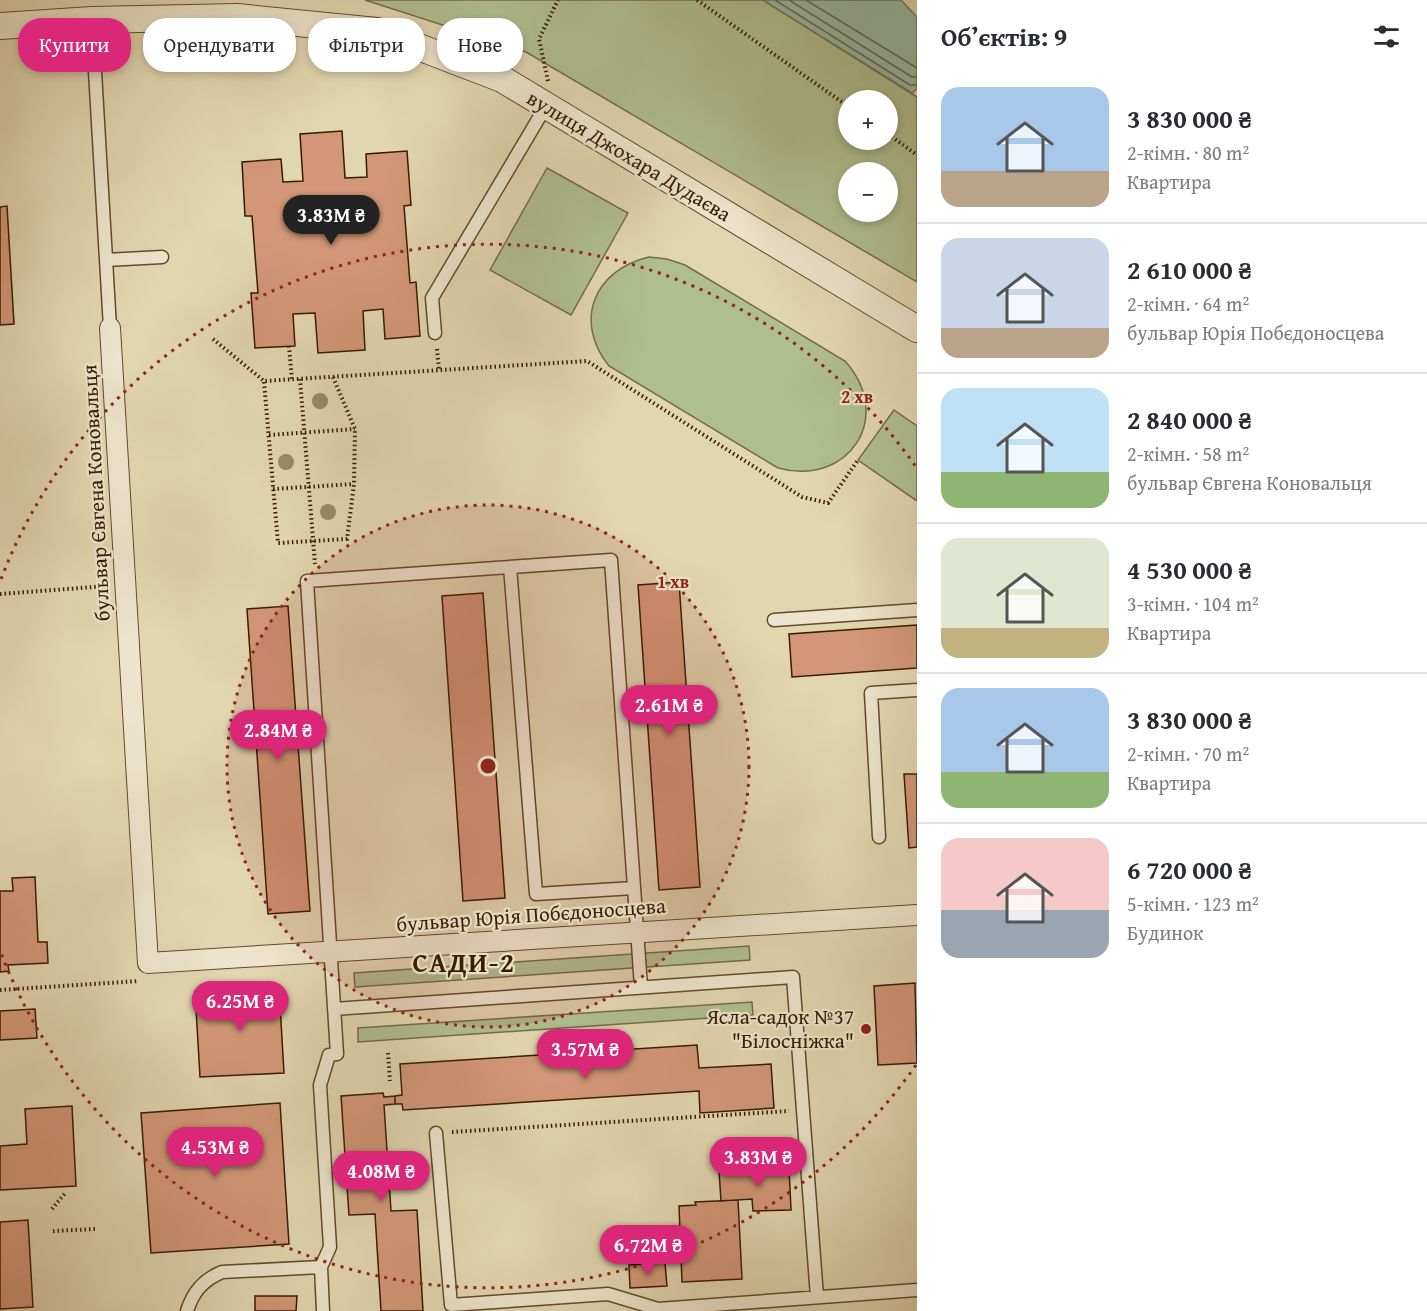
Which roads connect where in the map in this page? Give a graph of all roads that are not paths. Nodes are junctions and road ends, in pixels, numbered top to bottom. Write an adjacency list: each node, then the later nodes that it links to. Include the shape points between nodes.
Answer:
1 (131, 19): 5 (street, вулиця Джохара Дудаєва, via 237,17 377,31 502,79)
2 (18, 26): 3 (street, вулиця Джохара Дудаєва)
3 (0, 27)
4 (95, 72): 7 (lane, бульвар Євгена Коновальця)
5 (546, 106): 9 (street, вулиця Джохара Дудаєва); 10 (lane, via 432,298)
6 (162, 257): 7 (lane)
7 (106, 260): 8 (lane, бульвар Євгена Коновальця)
8 (110, 328): 20 (street, бульвар Євгена Коновальця)
9 (917, 329)
10 (435, 333)
11 (510, 567): 16 (lane, via 536,894); 16 (lane, via 611,560); 19 (lane, via 307,581)
12 (917, 610): 13 (lane)
13 (774, 620)
14 (917, 690): 15 (lane, via 871,693)
15 (879, 837)
16 (634, 888): 18 (lane)
17 (917, 915): 18 (street, бульвар Юрія Побєдоносцева)
18 (637, 933): 19 (street, бульвар Юрія Побєдоносцева); 21 (lane)
19 (331, 952): 20 (street, бульвар Юрія Побєдоносцева); 22 (lane)
20 (148, 963)
21 (641, 987): 22 (lane); 26 (lane, via 793,976)
22 (334, 1009): 24 (lane, via 337,1054 328,1055 320,1085 330,1247)
23 (436, 1133): 27 (lane, via 451,1305 608,1294 658,1309)
24 (321, 1267): 28 (lane, via 222,1272 200,1286); 29 (lane)
25 (917, 1290): 26 (lane)
26 (817, 1297): 27 (lane)
27 (715, 1308)
28 (187, 1311)
29 (323, 1311)

